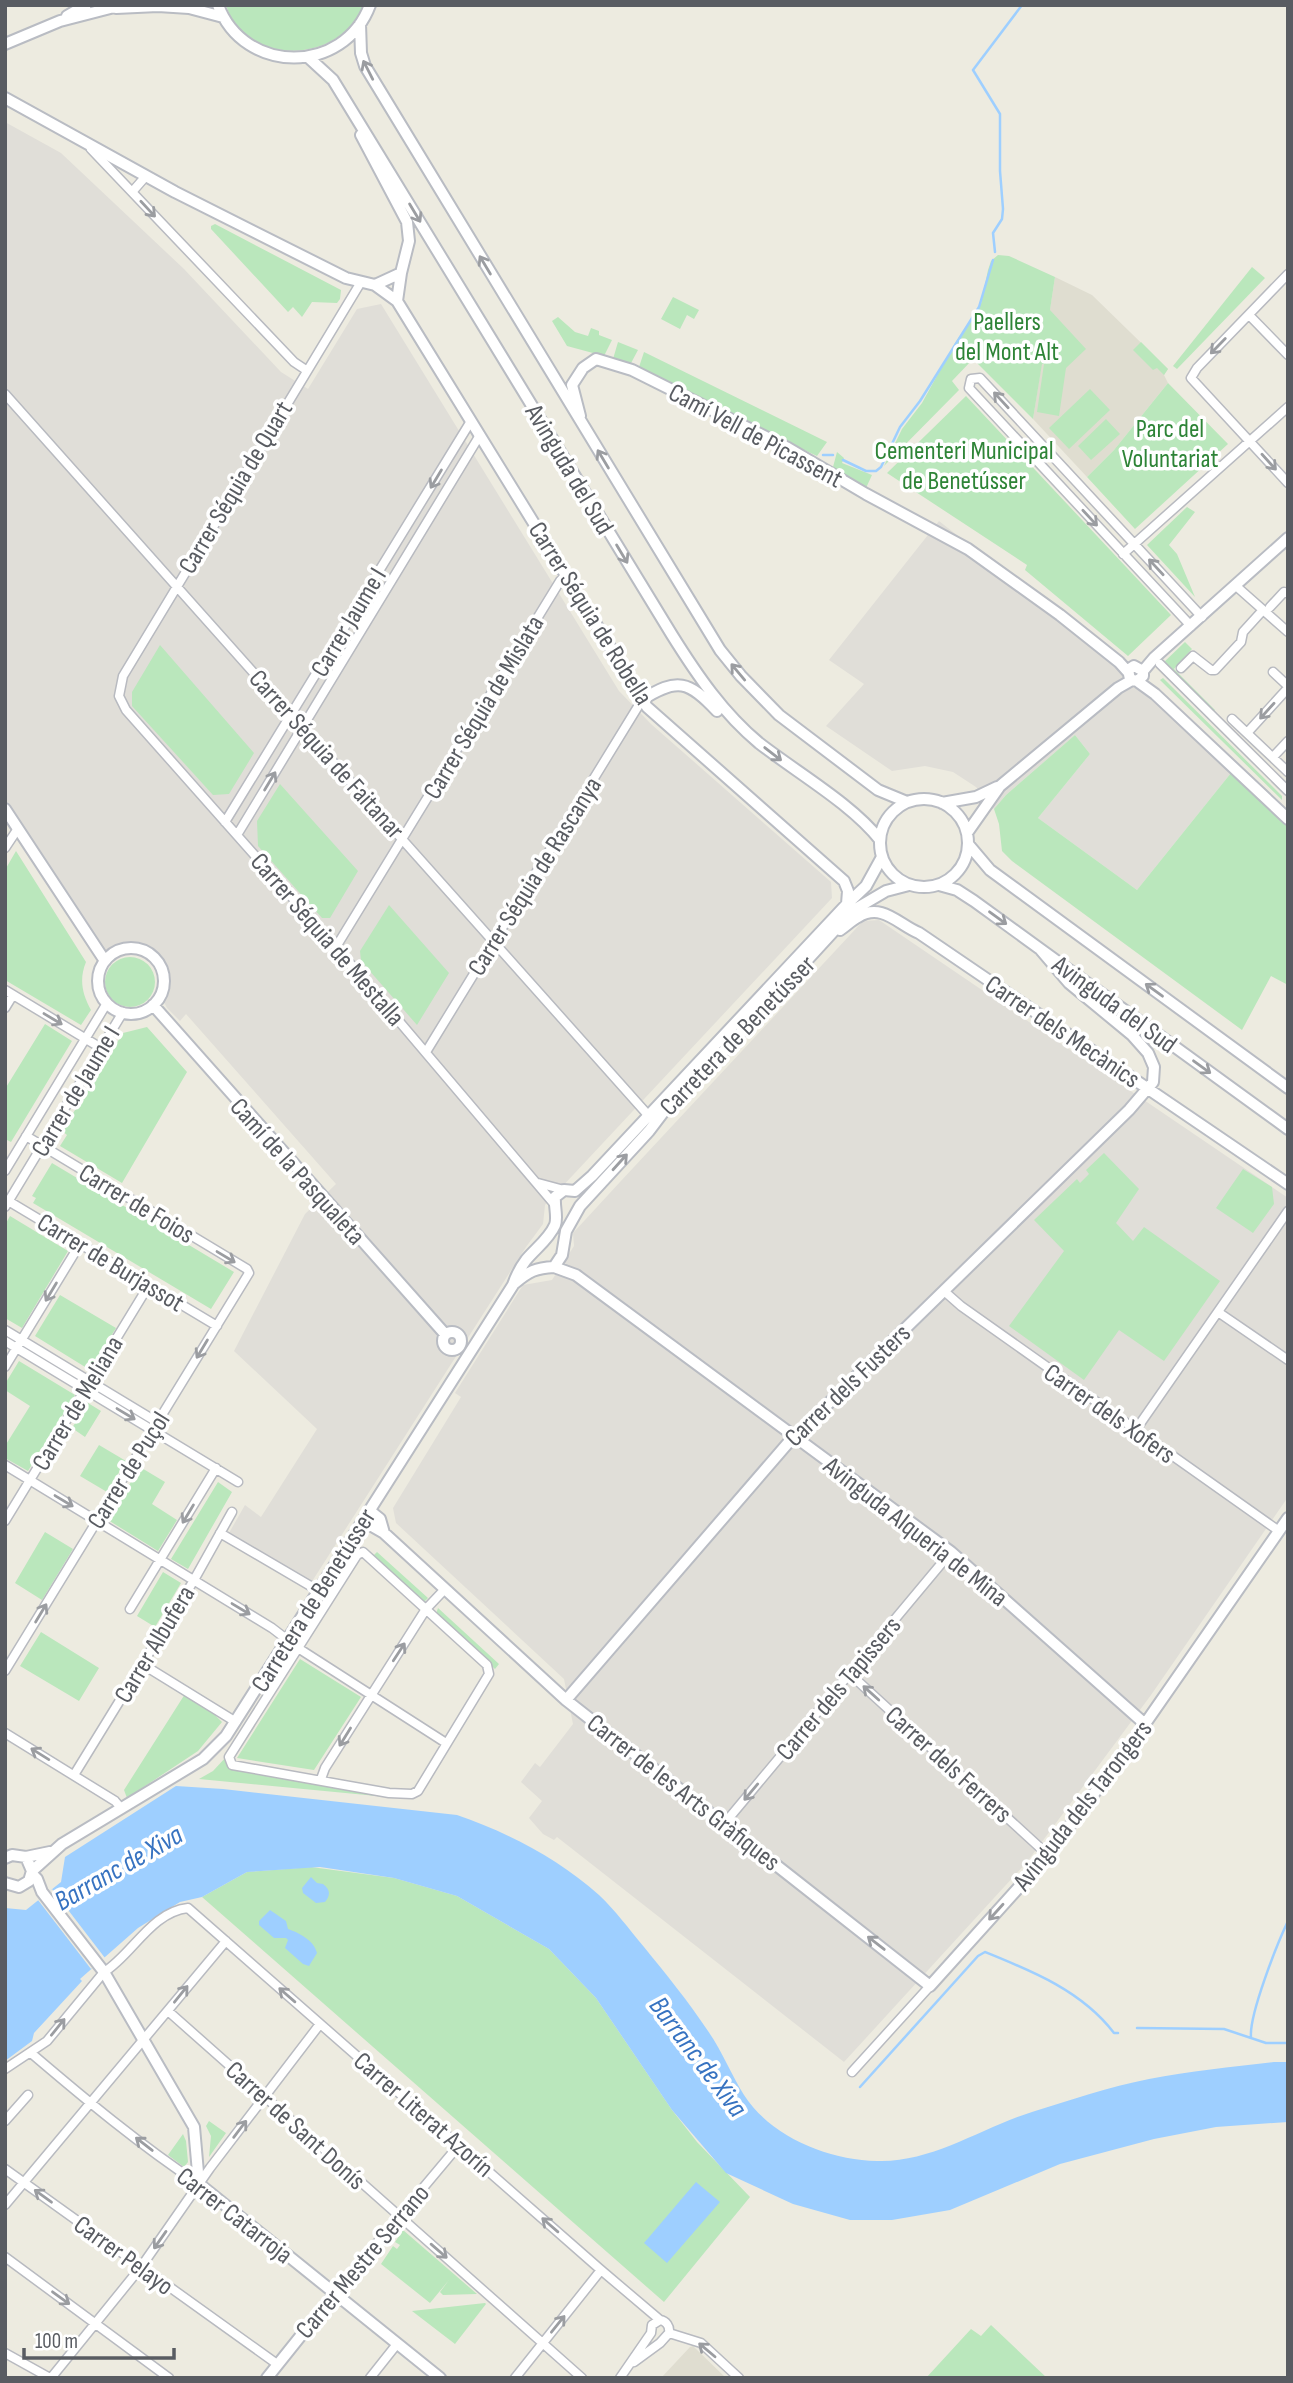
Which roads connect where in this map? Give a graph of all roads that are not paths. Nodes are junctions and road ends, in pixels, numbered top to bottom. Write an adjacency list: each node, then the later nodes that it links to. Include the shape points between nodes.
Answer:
1 (86, 5): 6 (street)
2 (218, 5): 5 (street)
3 (370, 5): 7 (street)
4 (119, 6): 5 (street, via 189,8); 6 (street)
5 (223, 18): 11 (street, via 238,37 259,51)
6 (60, 21): 8 (street)
7 (360, 24): 11 (street, via 337,46); 28 (street, Avinguda del Sud, one-way to 7, via 365,66)
8 (23, 37): 9 (street); 10 (street)
9 (5, 44)
10 (5, 52)
11 (307, 58): 13 (street, Avinguda del Sud, via 333,80)
12 (5, 98): 14 (street)
13 (354, 113): 17 (street, via 365,145 407,222 409,241); 52 (street, Avinguda del Sud, one-way to 52, via 672,635)
14 (84, 142): 15 (street); 16 (street)
15 (146, 176): 16 (street); 19 (street)
16 (132, 192): 24 (street, one-way to 24)
17 (401, 273): 20 (street); 21 (street)
18 (1288, 274): 22 (street)
19 (361, 282): 20 (street); 24 (street, Carrer Séquia de Quart)
20 (374, 285): 21 (street, Carrer Séquia de Robella)
21 (397, 301): 27 (street, Carrer Séquia de Robella)
22 (1249, 314): 23 (street); 30 (street, one-way to 30, via 1191,375)
23 (1288, 355)
24 (306, 370): 36 (street, Carrer Séquia de Quart)
25 (5, 394): 36 (street, Carrer Séquia de Faitanar)
26 (1288, 407): 30 (street)
27 (471, 421): 29 (street, Carrer Séquia de Robella); 50 (street, Carrer Jaume I, one-way to 50)
28 (581, 422): 46 (street, Camí Vell de Picassent, via 572,385 583,368 596,359 632,370 788,448 949,539 1005,574); 60 (street, Avinguda del Sud, one-way to 28, via 878,790 795,729 741,676 700,620)
29 (480, 435): 35 (street, Carrer Séquia de Robella); 53 (street, Carrer Jaume I)
30 (1250, 440): 31 (street, one-way to 31); 33 (street)
31 (1288, 483)
32 (1288, 538): 37 (street)
33 (1135, 544): 34 (street); 34 (street, one-way to 34, via 980,378 971,379 969,388); 40 (street, one-way to 33)
34 (1123, 554): 41 (street)
35 (568, 576): 49 (street, Carrer Séquia de Robella); 68 (street, Carrer Séquia de Mislata, via 559,581)
36 (176, 585): 48 (street, Carrer Séquia de Quart, via 123,676); 50 (street, Carrer Séquia de Faitanar)
37 (1236, 586): 39 (street); 40 (street)
38 (1288, 593): 39 (street)
39 (1266, 609): 42 (street); 44 (street, via 1215,670 1194,656)
40 (1202, 617): 41 (street)
41 (1191, 626): 43 (street)
42 (1288, 632)
43 (1157, 661): 46 (street); 59 (street)
44 (1181, 668)
45 (1273, 672): 47 (street)
46 (1135, 674): 58 (street); 63 (street, Camí Vell de Picassent)
47 (1288, 687): 54 (street, one-way to 54)
48 (119, 695): 64 (street, Carrer Séquia de Mestalla, via 126,710)
49 (642, 700): 52 (street, via 670,684 689,686 721,716); 74 (street, Carrer Séquia de Robella, via 844,881); 76 (street, Carrer Séquia de Rascanya)
50 (292, 715): 53 (street, Carrer Séquia de Faitanar); 64 (street, Carrer Jaume I)
51 (1231, 719): 54 (street)
52 (740, 726): 69 (street, Avinguda del Sud, one-way to 69, via 858,817)
53 (302, 727): 66 (street, Carrer Jaume I, one-way to 53); 68 (street, Carrer Séquia de Faitanar)
54 (1247, 733): 56 (street)
55 (1288, 741): 56 (street)
56 (1273, 757): 57 (street)
57 (1288, 772)
58 (1000, 786): 61 (street, via 976,797); 67 (street)
59 (1288, 791)
60 (907, 802): 61 (street); 69 (street, via 888,817)
61 (942, 803): 67 (street, via 962,820)
62 (5, 809): 65 (street)
63 (1288, 819)
64 (225, 822): 66 (street, Carrer Séquia de Mestalla)
65 (17, 830): 70 (street); 79 (street)
66 (237, 835): 77 (street, Carrer Séquia de Mestalla)
67 (967, 838): 73 (street, via 960,869); 90 (street, Avinguda del Sud, one-way to 67, via 990,870)
68 (403, 840): 76 (street, Carrer Séquia de Faitanar); 77 (street, Carrer Séquia de Mislata)
69 (880, 840): 71 (street)
70 (5, 848)
71 (882, 857): 72 (street, via 888,869); 74 (street, Carretera de Benetússer, via 866,887)
72 (909, 885): 73 (street); 75 (street, Carretera de Benetússer, via 871,898)
73 (940, 885): 78 (street, Avinguda del Sud, one-way to 78, via 970,897)
74 (847, 904): 92 (street, Carretera de Benetússer)
75 (832, 934): 89 (street, Carrer dels Mecànics, via 860,916 884,912); 102 (street, Carretera de Benetússer, one-way to 75)
76 (494, 942): 87 (street, Carrer Séquia de Rascanya); 92 (street, Carrer Séquia de Faitanar)
77 (336, 947): 87 (street, Carrer Séquia de Mestalla)
78 (1040, 948): 88 (street, via 1069,984 1132,1035); 93 (street, Avinguda del Sud, one-way to 93)
79 (105, 961): 81 (street, via 99,982); 82 (street, via 113,953 134,948 154,956 164,986)
80 (9, 992): 83 (street); 85 (street, one-way to 85)
81 (107, 1003): 84 (street); 85 (street, Carrer de Jaume I)
82 (153, 1005): 84 (street, via 144,1011); 119 (street, Camí de la Pasqualeta, via 445,1335 446,1349)
83 (5, 1008)
84 (122, 1012): 86 (street, Carrer de Jaume I)
85 (85, 1038): 86 (street); 94 (street, Carrer de Jaume I)
86 (101, 1048): 95 (street, Carrer de Jaume I)
87 (426, 1052): 97 (street, Carrer Séquia de Mestalla)
88 (1152, 1060): 89 (street, via 1145,1077); 91 (street, via 1154,1076)
89 (1135, 1080): 91 (street, Carrer dels Mecànics)
90 (1288, 1088)
91 (1148, 1089): 98 (street, Carrer dels Mecànics); 112 (street, Carrer dels Fusters)
92 (648, 1115): 99 (street, Carretera de Benetússer, via 592,1176)
93 (1288, 1129)
94 (26, 1136): 95 (street, Carrer de Foios); 96 (street, Carrer de Jaume I)
95 (42, 1146): 100 (street, Carrer de Jaume I); 108 (street, Carrer de Foios, one-way to 108)
96 (5, 1171)
97 (538, 1183): 99 (street); 101 (street, Carrer Séquia de Mestalla)
98 (1288, 1184)
99 (569, 1190): 101 (street, Carretera de Benetússer, via 555,1197); 102 (street, via 580,1199)
100 (6, 1202): 104 (street, Carrer de Burjassot)
101 (555, 1205): 105 (street, Carretera de Benetússer, via 555,1225)
102 (580, 1206): 106 (street, Carretera de Benetússer, via 566,1231)
103 (1288, 1212): 113 (street)
104 (80, 1244): 110 (street, Carrer de Burjassot); 116 (street, one-way to 116)
105 (537, 1250): 107 (street, via 536,1257); 111 (street, Carretera de Benetússer, via 527,1258)
106 (562, 1255): 107 (street, Carretera de Benetússer); 109 (street, Avinguda Alqueria de Mina)
107 (548, 1267): 109 (street, Avinguda Alqueria de Mina); 111 (street, Carretera de Benetússer, via 527,1273)
108 (247, 1269): 114 (street, Carrer de Puçol)
109 (576, 1275): 125 (street, Avinguda Alqueria de Mina)
110 (149, 1285): 114 (street, Carrer de Burjassot); 122 (street, Carrer de Meliana)
111 (513, 1285): 119 (street, Carretera de Benetússer)
112 (944, 1291): 124 (street, Carrer dels Xofers); 125 (street, Carrer dels Fusters)
113 (1218, 1312): 120 (street); 124 (street)
114 (217, 1326): 123 (street, Carrer de Puçol, one-way to 123)
115 (5, 1329): 116 (street)
116 (22, 1340): 118 (street); 122 (street)
117 (5, 1341): 118 (street)
118 (17, 1348): 121 (street); 122 (street)
119 (465, 1350): 130 (street, Carretera de Benetússer)
120 (1288, 1360)
121 (5, 1367)
122 (88, 1386): 123 (street); 128 (street, Carrer de Meliana)
123 (155, 1426): 127 (street); 134 (street, Carrer de Puçol)
124 (1135, 1431): 136 (street, Carrer dels Xofers)
125 (795, 1436): 139 (street, Avinguda Alqueria de Mina); 152 (street, Carrer dels Fusters)
126 (5, 1465): 128 (street)
127 (216, 1468): 129 (street); 140 (street, one-way to 140)
128 (30, 1480): 133 (street, Carrer de Meliana); 134 (street, one-way to 134)
129 (238, 1482)
130 (370, 1511): 135 (street, Carretera de Benetússer); 138 (street, Carrer de les Arts Gràfiques, via 380,1519)
131 (232, 1512): 137 (street, Carrer Albufera)
132 (1288, 1518): 136 (street, Avinguda dels Tarongers)
133 (5, 1521)
134 (97, 1521): 140 (street); 149 (street, Carrer de Puçol, one-way to 134)
135 (363, 1521): 138 (street, Carrer de les Arts Gràfiques); 143 (street, Carretera de Benetússer)
136 (1279, 1531): 154 (street, Avinguda dels Tarongers)
137 (220, 1533): 141 (street, Carrer Albufera); 143 (street)
138 (384, 1533): 142 (street, Carrer de les Arts Gràfiques)
139 (951, 1552): 150 (street, Carrer dels Tapissers); 154 (street, Avinguda Alqueria de Mina)
140 (160, 1559): 141 (street); 144 (street)
141 (194, 1580): 146 (street, one-way to 146); 148 (street, Carrer Albufera)
142 (445, 1589): 145 (street); 152 (street, Carrer de les Arts Gràfiques)
143 (319, 1591): 146 (street, Carretera de Benetússer)
144 (130, 1609)
145 (426, 1609): 147 (street, Carretera de Benetússer, via 363,1552); 151 (street, one-way to 145); 156 (street, via 489,1670)
146 (288, 1641): 147 (street); 153 (street, Carretera de Benetússer)
147 (298, 1648): 151 (street); 158 (street, Carretera de Benetússer, via 229,1757 230,1763)
148 (142, 1664): 153 (street); 157 (street, Carrer Albufera)
149 (5, 1670)
150 (850, 1674): 160 (street, Carrer dels Tapissers, one-way to 160); 163 (street, Carrer dels Ferrers, one-way to 150)
151 (371, 1695): 156 (street); 158 (street, one-way to 158)
152 (566, 1700): 160 (street, Carrer de les Arts Gràfiques)
153 (236, 1723): 159 (street, Carretera de Benetússer, via 203,1759)
154 (1145, 1724): 163 (street, Avinguda dels Tarongers)
155 (5, 1733): 157 (street, one-way to 155)
156 (446, 1743): 158 (street, via 412,1794)
157 (74, 1775): 159 (street)
158 (321, 1779)
159 (121, 1808): 162 (street, Carretera de Benetússer)
160 (724, 1824): 171 (street, Carrer de les Arts Gràfiques, one-way to 160)
161 (5, 1846): 164 (street)
162 (50, 1852): 164 (street, Carretera de Benetússer); 166 (street, Carretera de Benetússer)
163 (1048, 1855): 171 (street, Avinguda dels Tarongers, one-way to 171)
164 (22, 1856): 165 (street, Carretera de Benetússer); 166 (street, via 32,1865)
165 (5, 1858)
166 (32, 1872): 167 (street, Carretera de Benetússer); 168 (street)
167 (12, 1887): 168 (street)
168 (43, 1894): 170 (street)
169 (226, 1941): 170 (street, Carrer Literat Azorín, via 188,1908 146,1930 111,1968); 172 (street, one-way to 169); 173 (street, Carrer Literat Azorín, one-way to 169)
170 (100, 1968): 174 (street); 175 (street, one-way to 170, via 47,2041)
171 (930, 1986): 177 (street, Avinguda dels Tarongers)
172 (168, 2011): 174 (street); 179 (street, Carrer de Sant Donís)
173 (320, 2024): 179 (street); 182 (street, Carrer Literat Azorín)
174 (144, 2039): 180 (street); 185 (street, via 194,2127)
175 (31, 2053): 176 (street); 180 (street, Carrer Catarroja)
176 (5, 2069)
177 (852, 2072)
178 (28, 2095): 181 (street)
179 (264, 2096): 185 (street, one-way to 179); 187 (street, Carrer de Sant Donís)
180 (91, 2104): 184 (street); 185 (street, Carrer Catarroja, one-way to 180)
181 (5, 2121)
182 (458, 2145): 187 (street, Carrer Mestre Serrano); 190 (street, Carrer Literat Azorín, one-way to 182)
183 (5, 2169): 184 (street, Carrer Pelayo)
184 (24, 2183): 186 (street); 189 (street, Carrer Pelayo, one-way to 184)
185 (199, 2184): 189 (street, one-way to 189); 191 (street, Carrer Catarroja)
186 (5, 2205)
187 (399, 2216): 191 (street, Carrer Mestre Serrano); 197 (street, Carrer de Sant Donís, one-way to 197)
188 (5, 2258): 193 (street, one-way to 193)
189 (141, 2267): 193 (street); 199 (street, Carrer Pelayo)
190 (601, 2270): 192 (street, Carrer Literat Azorín); 197 (street, one-way to 190)
191 (335, 2293): 196 (street, Carrer Catarroja); 199 (street, Carrer Mestre Serrano)
192 (660, 2320): 194 (street, via 652,2325); 195 (street, via 668,2324)
193 (97, 2324): 201 (street); 202 (street)
194 (652, 2333): 195 (street, via 657,2339); 200 (street)
195 (667, 2335): 200 (street); 209 (street, one-way to 195, via 701,2343)
196 (397, 2343): 204 (street); 205 (street, Carrer Catarroja)
197 (543, 2343): 206 (street); 207 (street, Carrer de Sant Donís)
198 (5, 2353): 201 (street)
199 (277, 2364): 203 (street, Carrer Mestre Serrano)
200 (632, 2364): 208 (street)
201 (51, 2378)
202 (169, 2378)
203 (267, 2378)
204 (370, 2378)
205 (440, 2378)
206 (515, 2378)
207 (582, 2378)
208 (620, 2378)
209 (739, 2378)

